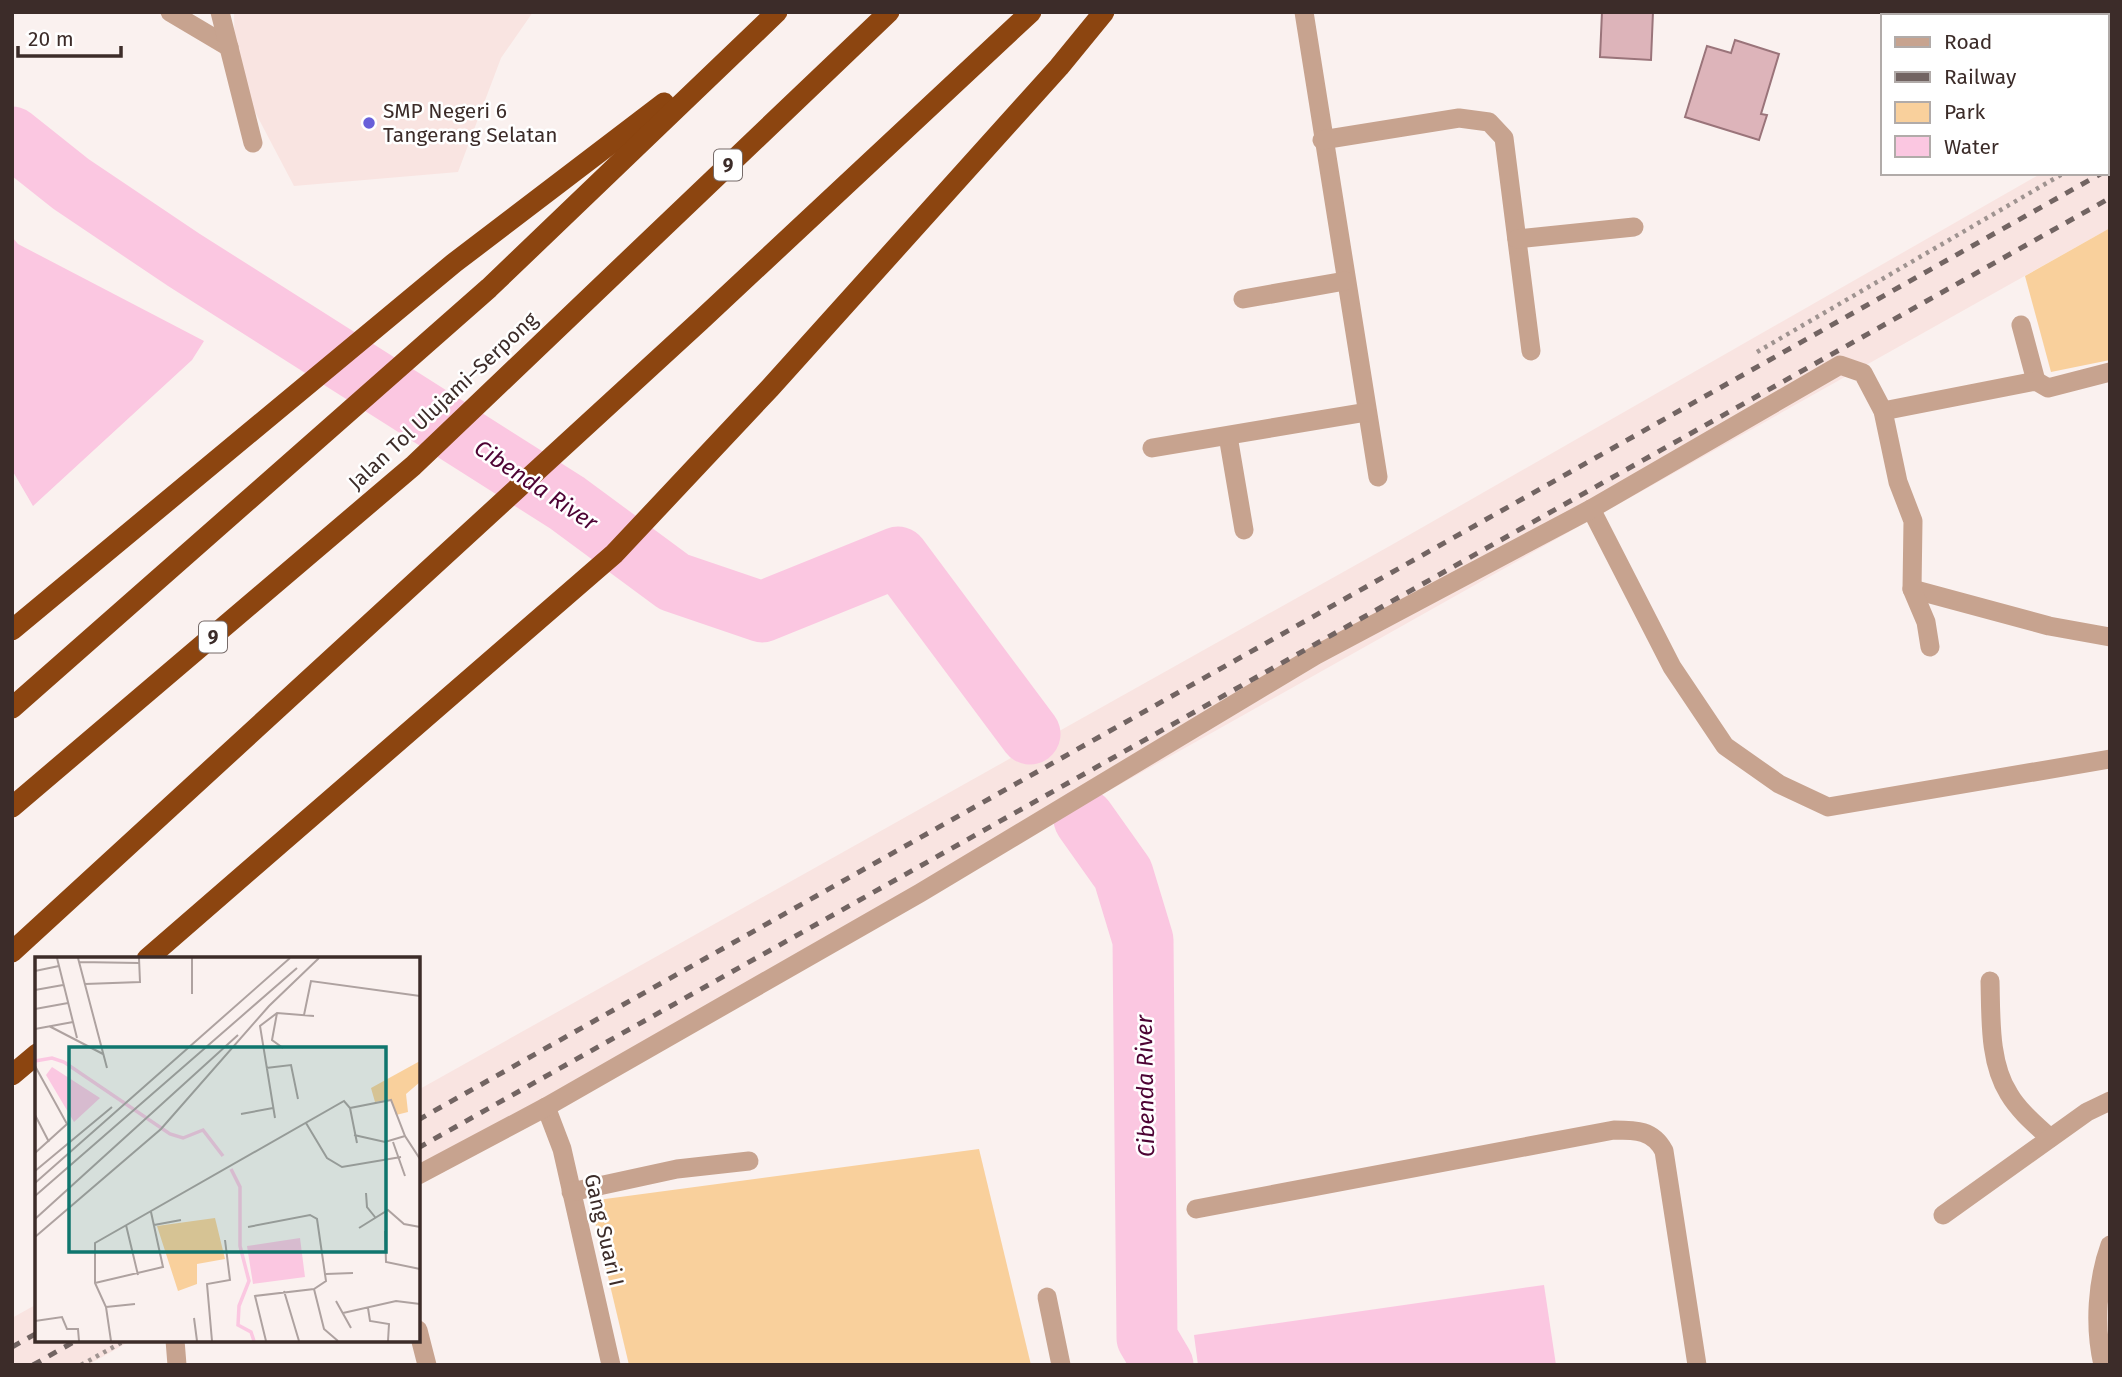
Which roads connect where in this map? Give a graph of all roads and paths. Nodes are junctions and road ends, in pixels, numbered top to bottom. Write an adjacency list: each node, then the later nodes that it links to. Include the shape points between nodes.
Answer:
1 (170, 12): 9 (street)
2 (220, 12): 9 (street)
3 (777, 12): 8 (highway)
4 (889, 12): 35 (highway, Jalan Tol Ulujami–Serpong / 9, via 413,466)
5 (1031, 12): 36 (highway)
6 (1104, 12): 37 (highway, via 770,388 614,554)
7 (1304, 12): 10 (street)
8 (743, 43): 30 (highway, via 454,263); 33 (highway, via 489,288)
9 (229, 47): 11 (street)
10 (1322, 140): 14 (street, via 1459,118 1489,121 1504,138); 15 (street)
11 (253, 143)
12 (2061, 175): 19 (path)
13 (1634, 227): 14 (street)
14 (1517, 239): 18 (street)
15 (1345, 281): 16 (street); 23 (street)
16 (1243, 299)
17 (2021, 325): 21 (street)
18 (1531, 351)
19 (1757, 352)
20 (2110, 372): 21 (street, via 2048,388)
21 (2036, 381): 22 (street)
22 (1882, 411): 27 (street, via 1863,373 1840,365); 29 (street, via 1898,482 1913,521)
23 (1367, 412): 24 (street); 26 (street)
24 (1228, 436): 25 (street); 28 (street)
25 (1152, 448)
26 (1378, 477)
27 (1591, 509): 34 (street, via 1672,667 1718,735 1726,746 1779,784 1828,807); 42 (street, via 1316,655 920,893)
28 (1244, 530)
29 (1912, 589): 31 (street, via 2049,626); 32 (street, via 1926,622)
30 (12, 630)
31 (2110, 637)
32 (1930, 647)
33 (12, 708)
34 (2110, 759)
35 (12, 807)
36 (12, 952)
37 (149, 957)
38 (1990, 981): 43 (street, via 2000,1077 2020,1109)
39 (35, 1056): 40 (highway)
40 (12, 1075)
41 (2110, 1101): 43 (street)
42 (546, 1107): 45 (street); 46 (street, Gang Suari I)
43 (2050, 1138): 48 (street)
44 (749, 1161): 46 (street, via 677,1169)
45 (420, 1174)
46 (571, 1192): 57 (street, Gang Suari I)
47 (1196, 1209): 59 (street, via 1614,1130 1640,1130 1658,1140 1664,1152)
48 (1943, 1215)
49 (2110, 1245): 60 (street, via 2099,1275)
50 (1047, 1297): 58 (street)
51 (420, 1338): 56 (street)
52 (123, 1342): 54 (path)
53 (175, 1342): 55 (street)
54 (81, 1365)
55 (177, 1365)
56 (427, 1365)
57 (611, 1365)
58 (1061, 1365)
59 (1697, 1365)
60 (2103, 1365)

